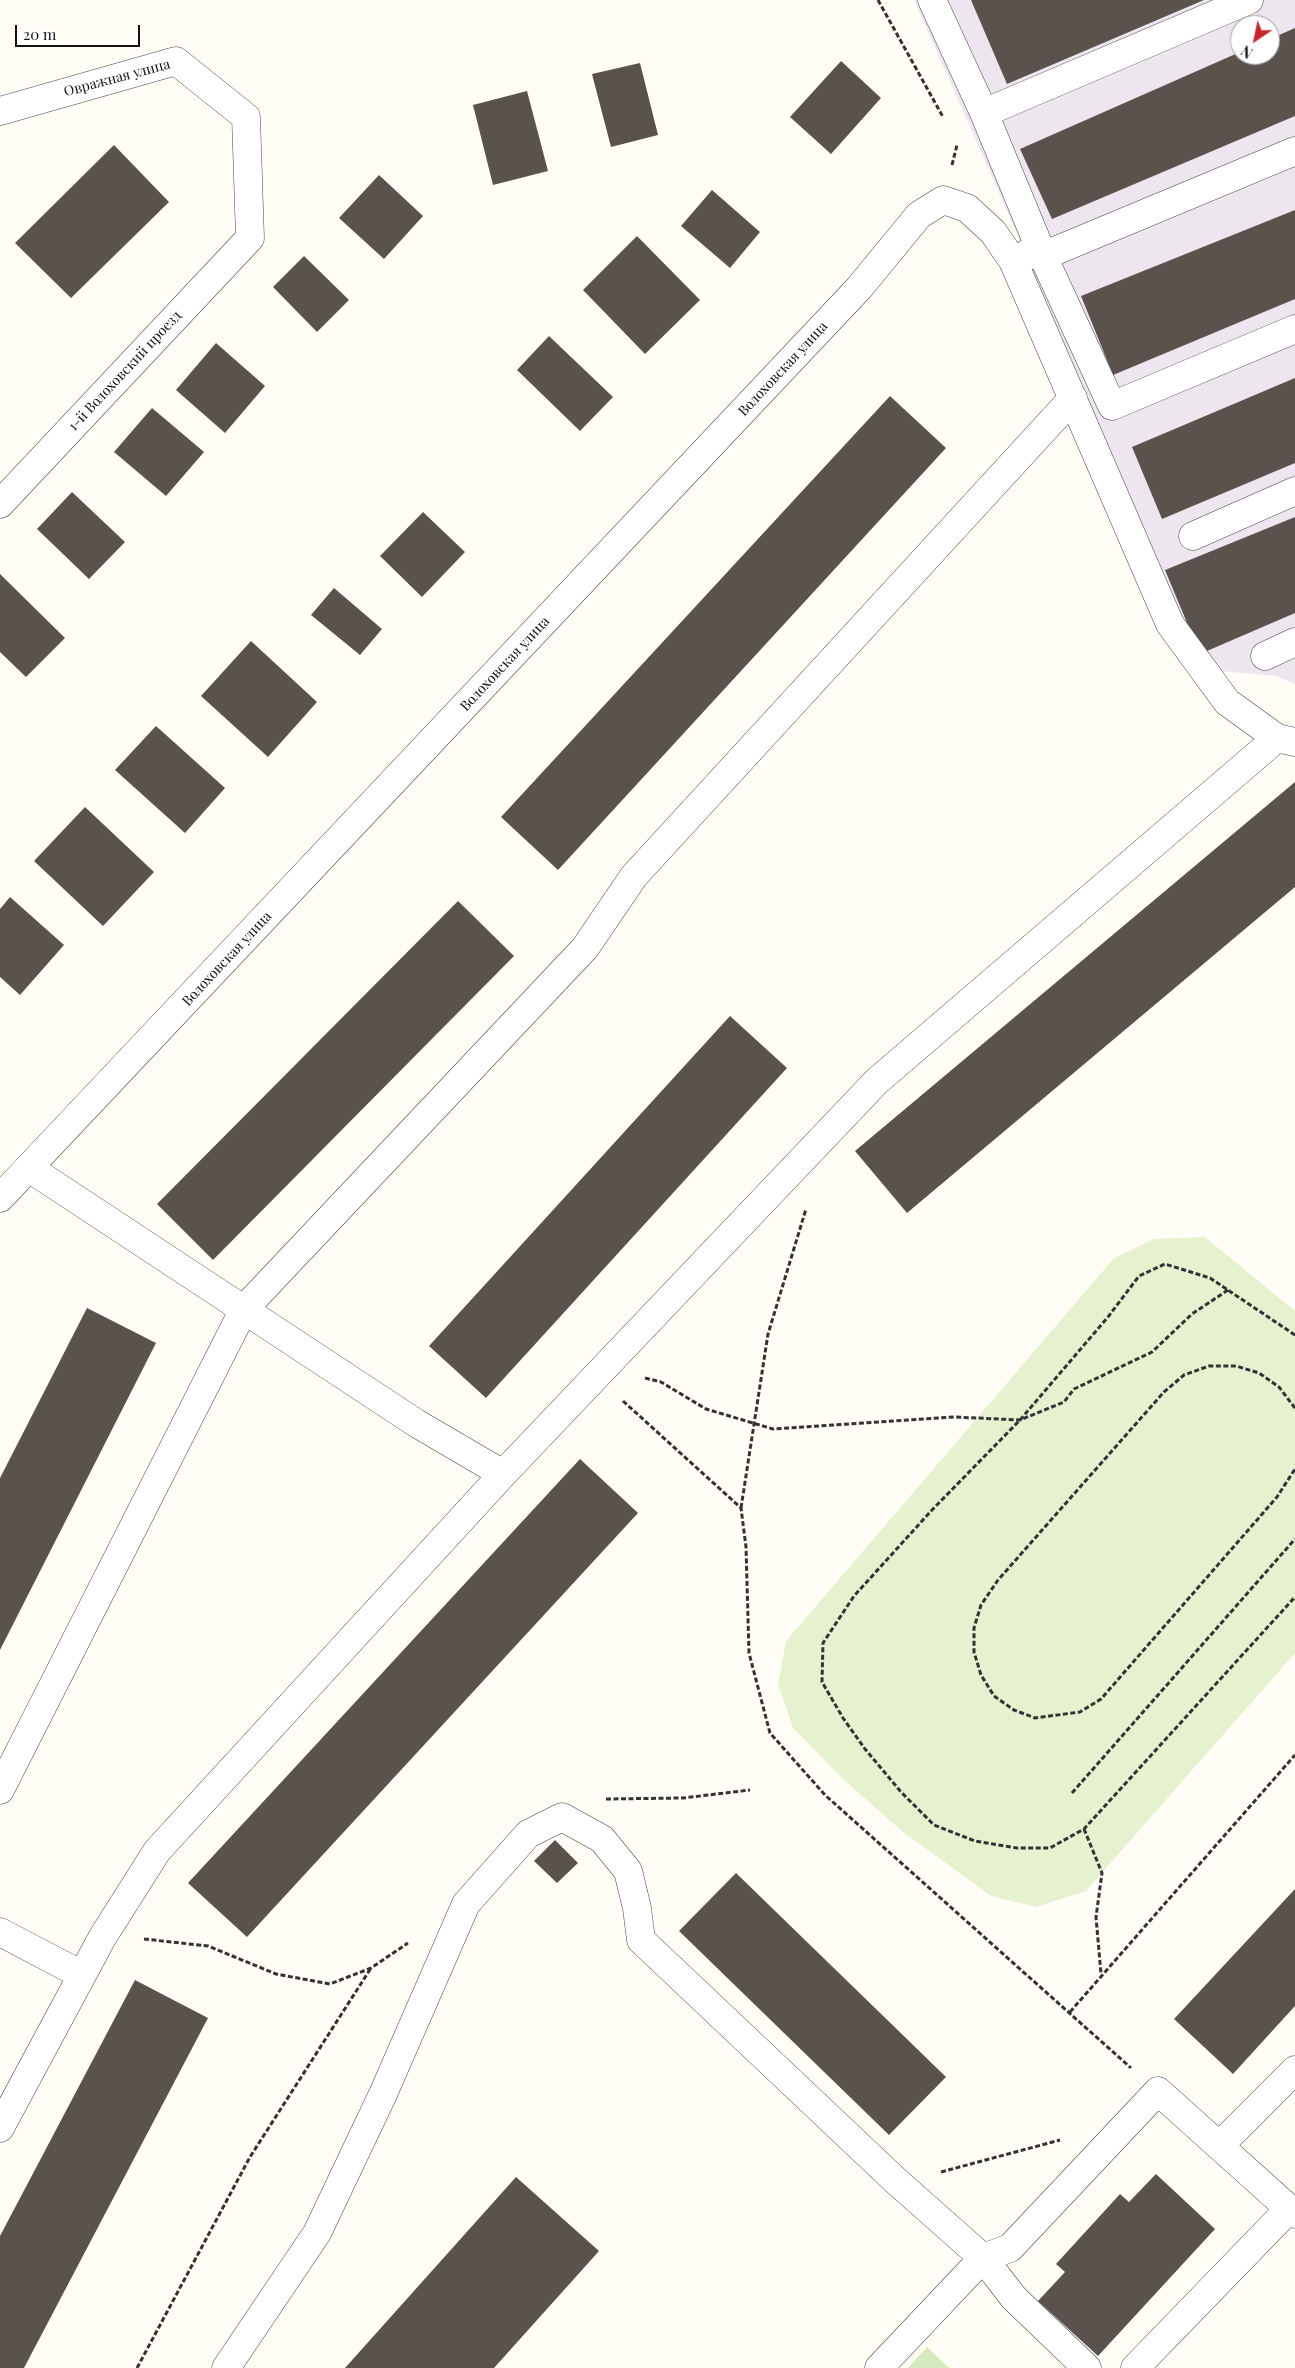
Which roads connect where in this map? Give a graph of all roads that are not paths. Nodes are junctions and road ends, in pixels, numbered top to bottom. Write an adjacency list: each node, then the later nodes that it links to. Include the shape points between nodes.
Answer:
1 (932, 0): 4 (street)
2 (1249, 0): 4 (street)
3 (0, 111): 6 (street, Овражная улица, via 176,61 246,117)
4 (984, 113): 7 (street)
5 (1295, 151): 7 (street)
6 (250, 238): 12 (street, 1-й Волоховский проезд)
7 (1042, 256): 8 (street, via 1026,254); 9 (street, via 1112,406)
8 (1013, 260): 10 (street); 17 (street, Волоховская улица, via 994,232 967,208 943,200 919,215 852,295)
9 (1295, 329)
10 (1073, 398): 16 (street, via 1170,624 1228,702); 19 (street, via 634,876 585,948)
11 (1295, 491): 13 (street)
12 (0, 504)
13 (1193, 536)
14 (1295, 642): 15 (street)
15 (1265, 656)
16 (1286, 740): 20 (street, via 877,1081)
17 (29, 1168): 18 (street, Волоховская улица); 19 (street)
18 (0, 1198)
19 (244, 1309): 20 (street, via 416,1423); 21 (street)
20 (503, 1474): 23 (street, via 157,1851)
21 (0, 1790)
22 (0, 1932): 23 (street)
23 (82, 1975): 25 (street)
24 (1295, 2070): 26 (street)
25 (0, 2128)
26 (1219, 2146): 27 (street); 28 (street, via 1158,2091 1010,2248)
27 (1292, 2211): 32 (street)
28 (983, 2258): 29 (street, via 895,2180 641,1940 628,1871 602,1839 562,1817 528,1834 466,1904 384,2094 317,2233); 30 (street); 31 (street, via 1014,2298)
29 (226, 2368)
30 (879, 2368)
31 (1088, 2368)
32 (1135, 2368)

